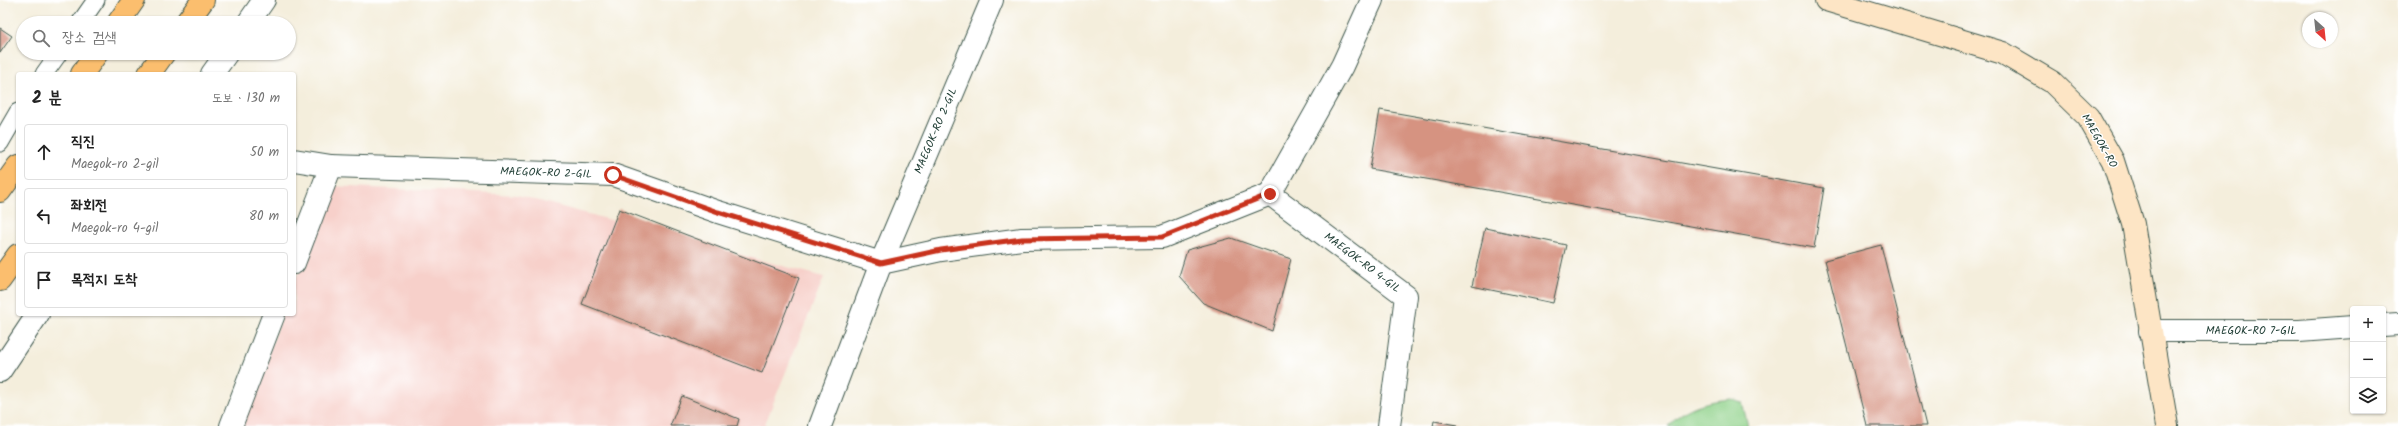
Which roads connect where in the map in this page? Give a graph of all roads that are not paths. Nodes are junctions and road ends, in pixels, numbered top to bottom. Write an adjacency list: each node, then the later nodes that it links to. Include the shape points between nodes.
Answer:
1 (96, 0): 8 (lane)
2 (134, 0): 9 (main road)
3 (203, 0): 10 (main road)
4 (264, 0): 11 (street)
5 (992, 0): 29 (street, MAEGOK-RO 2-GIL)
6 (1372, 0): 26 (street, via 1342,66)
7 (1826, 0): 36 (street, MAEGOK-RO, via 2004,53 2052,82 2088,117 2112,161 2133,224)
8 (85, 16)
9 (123, 16)
10 (191, 16)
11 (253, 16)
12 (54, 60): 16 (lane)
13 (92, 60): 17 (main road)
14 (159, 60): 18 (main road)
15 (222, 60): 19 (street)
16 (45, 72)
17 (83, 72)
18 (150, 72)
19 (213, 72)
20 (16, 115): 21 (lane)
21 (0, 143)
22 (296, 160): 23 (street, MAEGOK-RO 2-GIL)
23 (331, 166): 28 (street); 29 (street, MAEGOK-RO 2-GIL, via 613,175 718,212)
24 (16, 169): 25 (main road)
25 (0, 191)
26 (1270, 194): 29 (street, via 1162,237 1022,239 941,250); 40 (street, MAEGOK-RO 4-GIL, via 1406,296)
27 (16, 258): 30 (main road)
28 (296, 258)
29 (881, 263): 39 (street, MAEGOK-RO 2-GIL)
30 (0, 280)
31 (37, 316): 37 (street)
32 (273, 316): 38 (street)
33 (2398, 324): 34 (street)
34 (2386, 325)
35 (2350, 327): 36 (street, MAEGOK-RO 7-GIL, via 2299,331)
36 (2150, 331): 41 (street, MAEGOK-RO)
37 (0, 371)
38 (231, 426)
39 (820, 426)
40 (1389, 426)
41 (2166, 426)

